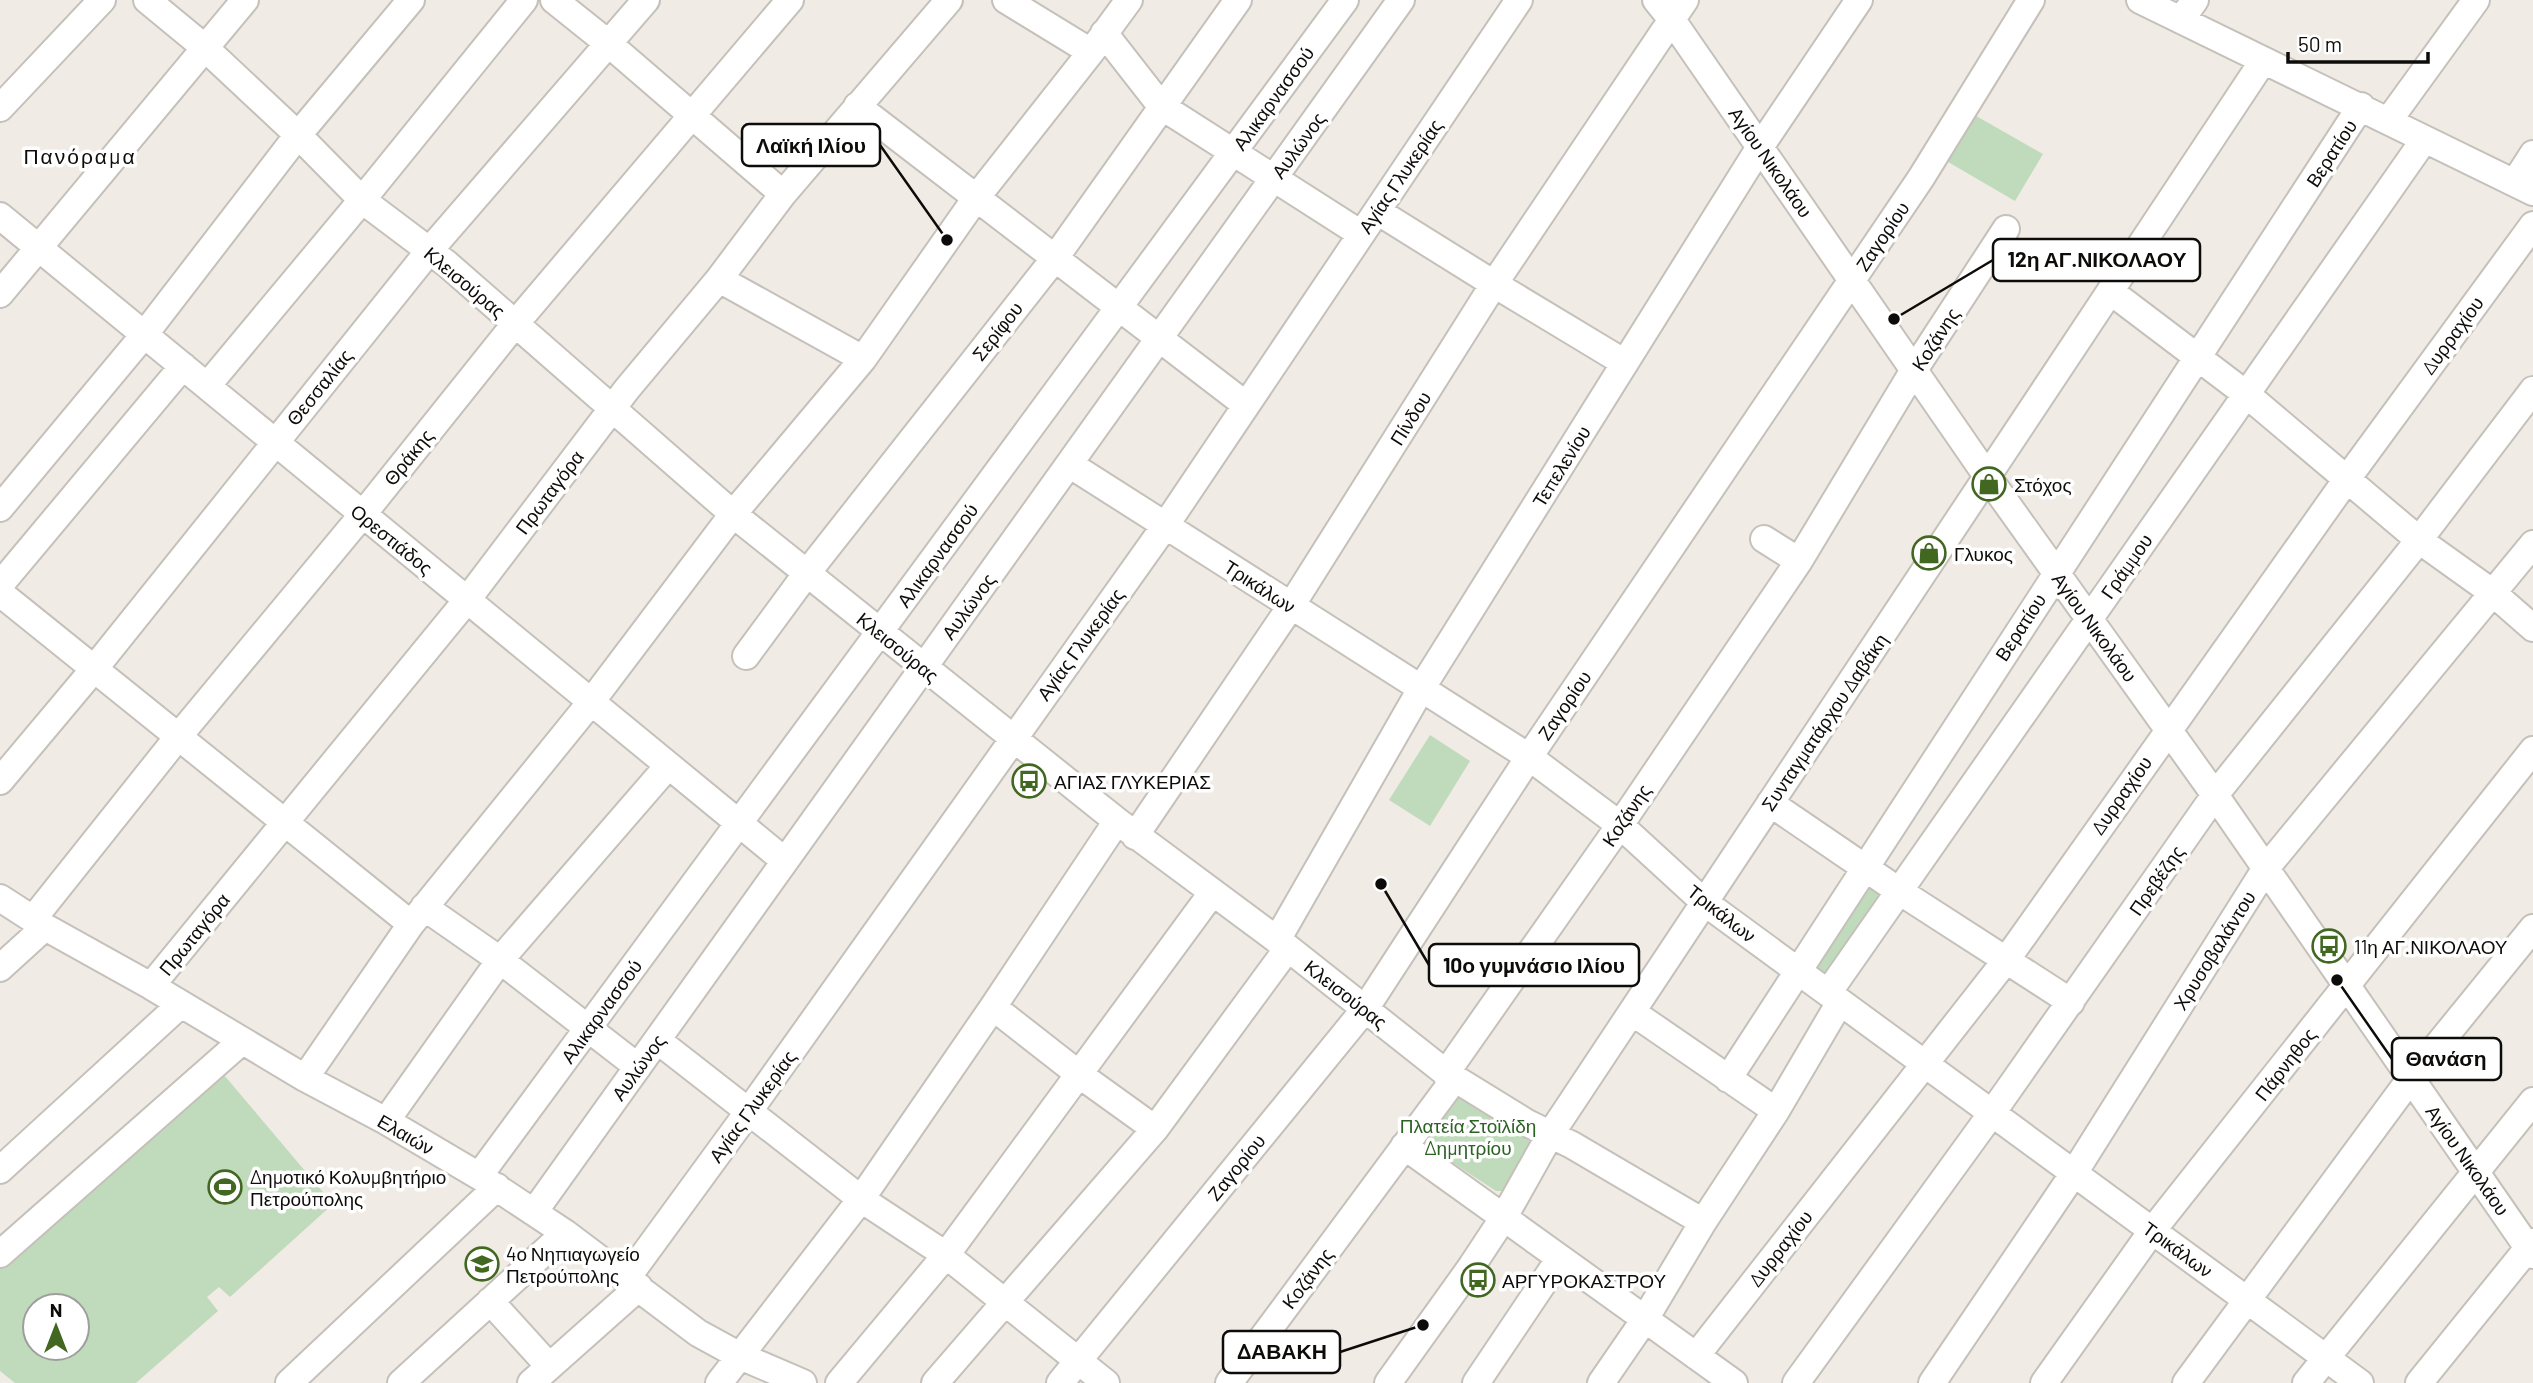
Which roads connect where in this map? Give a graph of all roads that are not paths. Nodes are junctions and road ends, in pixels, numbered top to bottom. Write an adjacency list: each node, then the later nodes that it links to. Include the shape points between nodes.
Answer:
1 (102, 0): 29 (street)
2 (147, 0): 24 (street, Κλεισούρας)
3 (245, 0): 24 (street)
4 (411, 0): 32 (street)
5 (524, 0): 41 (street)
6 (554, 0): 23 (street)
7 (646, 0): 23 (street, Θεσσαλίας)
8 (790, 0): 30 (street, Θράκης)
9 (949, 0): 26 (street, Πρωταγόρα)
10 (1006, 0): 22 (street)
11 (1129, 0): 22 (street)
12 (1238, 0): 27 (street, Σερίφου)
13 (1345, 0): 35 (street, Αλικαρνασσού)
14 (1401, 0): 37 (street, Αυλώνος)
15 (1519, 0): 42 (street, Αγίας Γλυκερίας)
16 (1858, 0): 34 (street, Τεπελενίου)
17 (2031, 0): 51 (street, Ζαγορίου)
18 (2140, 0): 21 (street)
19 (2476, 0): 31 (street)
20 (1671, 7): 34 (street, Αγίου Νικολάου); 52 (street, Πίνδου)
21 (2188, 10): 25 (street)
22 (1098, 43): 27 (street); 40 (street)
23 (609, 44): 30 (street); 48 (street, Θεσσαλίας)
24 (204, 47): 32 (street, Κλεισούρας); 47 (street)
25 (2263, 61): 28 (street); 53 (street, Συνταγματάρχου Δαβάκη)
26 (857, 106): 39 (street, Πρωταγόρα); 40 (street)
27 (1161, 106): 35 (street); 49 (street, Σερίφου)
28 (2361, 106): 31 (street); 59 (street, Βερατίου)
29 (0, 108)
30 (692, 117): 39 (street); 56 (street, Θράκης)
31 (2389, 120): 33 (street)
32 (298, 135): 41 (street, Κλεισούρας); 57 (street)
33 (2424, 139): 38 (street); 66 (street, Γράμμου)
34 (1760, 147): 51 (street, Αγίου Νικολάου); 61 (street, Τεπελενίου)
35 (1232, 153): 37 (street); 55 (street, Αλικαρνασσού)
36 (2533, 154): 38 (street)
37 (1274, 178): 46 (street); 58 (street, Αυλώνος)
38 (2524, 187)
39 (783, 194): 50 (street, Πρωταγόρα)
40 (976, 198): 49 (street); 60 (street)
41 (362, 200): 48 (street, Κλεισούρας); 64 (street)
42 (1377, 211): 46 (street, Αγίας Γλυκερίας); 52 (street)
43 (0, 216): 47 (street, Ορεστιάδος)
44 (2533, 225): 72 (street, Δυρραχίου)
45 (2006, 229): 63 (street, Κοζάνης)
46 (1361, 234): 67 (street, Αγίας Γλυκερίας)
47 (38, 247): 54 (street); 57 (street, Ορεστιάδος)
48 (429, 251): 56 (street, Κλεισούρας); 69 (street, Θεσσαλίας)
49 (1055, 258): 55 (street); 82 (street, Σερίφου)
50 (719, 279): 60 (street); 68 (street, Πρωταγόρα)
51 (1853, 281): 63 (street, Αγίου Νικολάου); 100 (street, Ζαγορίου)
52 (1493, 284): 61 (street); 87 (street, Πίνδου)
53 (2110, 291): 59 (street); 71 (street, Συνταγματάρχου Δαβάκη)
54 (0, 294)
55 (1119, 307): 58 (street); 90 (street, Αλικαρνασσού)
56 (515, 324): 68 (street, Κλεισούρας); 74 (street, Θράκης)
57 (144, 335): 62 (street, Ορεστιάδος); 73 (street)
58 (1159, 338): 67 (street); 70 (street, Αυλώνος)
59 (2198, 357): 66 (street); 81 (street, Βερατίου)
60 (863, 359): 75 (street)
61 (1625, 363): 94 (street, Τεπελενίου)
62 (183, 366): 64 (street, Ορεστιάδος); 83 (street)
63 (1914, 370): 71 (street, Αγίου Νικολάου); 80 (street, Κοζάνης)
64 (207, 386): 69 (street, Ορεστιάδος)
65 (2533, 390): 78 (street, Πρεβέζης)
66 (2246, 394): 72 (street); 88 (street, Γράμμου)
67 (1246, 405): 76 (street, Αγίας Γλυκερίας)
68 (612, 407): 75 (street, Κλεισούρας); 86 (street, Πρωταγόρα)
69 (274, 442): 74 (street, Ορεστιάδος); 93 (street, Θεσσαλίας)
70 (1069, 464): 76 (street, Τρικάλων); 92 (street, Αυλώνος)
71 (1987, 476): 81 (street, Αγίου Νικολάου); 104 (street, Συνταγματάρχου Δαβάκη)
72 (2347, 479): 78 (street); 96 (street, Δυρραχίου)
73 (0, 508)
74 (363, 514): 86 (street, Ορεστιάδος); 97 (street, Θράκης)
75 (733, 514): 82 (street, Κλεισούρας); 95 (street)
76 (1165, 526): 87 (street, Τρικάλων); 98 (street, Αγίας Γλυκερίας)
77 (1764, 539): 80 (street)
78 (2419, 540): 85 (street); 103 (street, Πρεβέζης)
79 (2533, 544): 85 (street, Χρυσοβαλάντου)
80 (1799, 561): 107 (street, Κοζάνης)
81 (2056, 572): 88 (street, Αγίου Νικολάου); 110 (street, Βερατίου)
82 (807, 573): 90 (street, Κλεισούρας); 91 (street, Σερίφου)
83 (0, 585)
84 (0, 593): 93 (street)
85 (2493, 593): 89 (street); 111 (street, Χρυσοβαλάντου)
86 (467, 600): 95 (street, Ορεστιάδος); 105 (street, Πρωταγόρα)
87 (1291, 606): 94 (street, Τρικάλων); 108 (street, Πίνδου)
88 (2090, 619): 96 (street, Αγίου Νικολάου); 112 (street, Γράμμου)
89 (2533, 628)
90 (880, 634): 92 (street, Κλεισούρας); 106 (street, Αλικαρνασσού)
91 (746, 656)
92 (923, 668): 98 (street, Κλεισούρας); 109 (street, Αυλώνος)
93 (94, 669): 97 (street); 102 (street, Θεσσαλίας)
94 (1421, 689): 100 (street, Τρικάλων); 119 (street, Τεπελενίου)
95 (592, 702): 101 (street, Ορεστιάδος); 116 (street)
96 (2168, 729): 103 (street, Αγίου Νικολάου); 120 (street, Δυρραχίου)
97 (178, 737): 105 (street); 117 (street, Θράκης)
98 (1013, 739): 108 (street, Κλεισούρας); 143 (street, Αγίας Γλυκερίας)
99 (2533, 750): 125 (street, Πάρνηθος)
100 (1529, 757): 107 (street, Τρικάλων); 130 (street, Ζαγορίου)
101 (668, 766): 106 (street, Ορεστιάδος); 121 (street)
102 (0, 781)
103 (2215, 794): 111 (street, Αγίου Νικολάου); 127 (street, Πρεβέζης)
104 (1770, 803): 110 (street); 115 (street, Συνταγματάρχου Δαβάκη)
105 (286, 823): 116 (street); 124 (street, Πρωταγόρα)
106 (739, 823): 109 (street, Ορεστιάδος); 132 (street, Αλικαρνασσού)
107 (1620, 825): 115 (street, Τρικάλων); 137 (street, Κοζάνης)
108 (1126, 829): 113 (street, Κλεισούρας); 129 (street, Πίνδου)
109 (785, 862): 133 (street, Αυλώνος)
110 (1865, 868): 112 (street); 123 (street, Βερατίου)
111 (2266, 868): 125 (street, Αγίου Νικολάου); 152 (street, Χρυσοβαλάντου)
112 (1899, 891): 120 (street); 126 (street, Γράμμου)
113 (1212, 893): 119 (street, Κλεισούρας); 138 (street)
114 (0, 898): 117 (street, Ελαιών)
115 (1704, 902): 123 (street, Τρικάλων); 131 (street, Συνταγματάρχου Δαβάκη)
116 (418, 915): 121 (street); 139 (street)
117 (39, 923): 122 (street, Θράκης); 124 (street, Ελαιών)
118 (2533, 928): 140 (street)
119 (1283, 944): 130 (street, Κλεισούρας); 147 (street, Τεπελενίου)
120 (2007, 959): 127 (street); 135 (street, Δυρραχίου)
121 (500, 960): 132 (street); 146 (street)
122 (0, 968)
123 (1798, 971): 126 (street, Τρικάλων); 141 (street, Βερατίου)
124 (151, 986): 128 (street, Ελαιών)
125 (2347, 986): 140 (street, Αγίου Νικολάου); 158 (street, Πάρνηθος)
126 (1834, 997): 135 (street, Τρικάλων); 144 (street, Γράμμου)
127 (2071, 1002): 145 (street, Πρεβέζης)
128 (180, 1005): 134 (street, Ελαιών); 150 (street)
129 (993, 1007): 138 (street); 154 (street, Πίνδου)
130 (1365, 1009): 137 (street, Κλεισούρας); 172 (street, Ζαγορίου)
131 (1632, 1012): 141 (street); 148 (street, Συνταγματάρχου Δαβάκη)
132 (587, 1029): 136 (street); 153 (street, Αλικαρνασσού)
133 (657, 1040): 136 (street, Αυλώνος); 143 (street)
134 (242, 1041): 139 (street, Ελαιών); 161 (street)
135 (1924, 1064): 145 (street, Τρικάλων); 170 (street, Δυρραχίου)
136 (638, 1067): 155 (street, Αυλώνος)
137 (1446, 1073): 148 (street, Κλεισούρας); 149 (street, Κοζάνης, via 1450,1085)
138 (1080, 1075): 147 (street); 162 (street)
139 (304, 1078): 146 (street, Ελαιών)
140 (2411, 1078): 151 (street, Αγίου Νικολάου); 166 (street)
141 (1728, 1079): 144 (street)
142 (2533, 1101): 151 (street)
143 (749, 1111): 154 (street); 164 (street, Αγίας Γλυκερίας)
144 (1776, 1111): 157 (street, Γράμμου)
145 (1992, 1113): 152 (street, Τρικάλων); 187 (street, Πρεβέζης)
146 (386, 1121): 153 (street, Ελαιών)
147 (1155, 1129): 167 (street, Τεπελενίου)
148 (1550, 1135): 156 (street, Συνταγματάρχου Δαβάκη); 157 (street, Κλεισούρας)
149 (1405, 1146): 156 (street); 182 (street, Κοζάνης)
150 (0, 1170)
151 (2476, 1171): 160 (street, Αγίου Νικολάου); 171 (street)
152 (2074, 1173): 158 (street, Τρικάλων); 188 (street, Χρυσοβαλάντου)
153 (488, 1182): 155 (street, Ελαιών); 174 (street, Αλικαρνασσού)
154 (861, 1199): 162 (street); 169 (street, Πίνδου)
155 (534, 1212): 159 (street, Ελαιών)
156 (1504, 1217): 163 (street); 183 (street, Συνταγματάρχου Δαβάκη)
157 (1703, 1222): 168 (street, Γράμμου)
158 (2152, 1231): 166 (street, Τρικάλων); 189 (street, Πάρνηθος)
159 (565, 1233): 164 (street, Ελαιών); 165 (street)
160 (2531, 1248): 193 (street)
161 (0, 1254)
162 (946, 1255): 167 (street); 178 (street)
163 (1560, 1258): 168 (street); 184 (street)
164 (633, 1282): 169 (street, Ελαιών, via 698,1333); 173 (street, Αγίας Γλυκερίας)
165 (491, 1301): 173 (street); 175 (street)
166 (2248, 1301): 171 (street, Τρικάλων); 190 (street)
167 (1007, 1302): 172 (street); 179 (street, Τεπελενίου)
168 (1645, 1319): 170 (street); 185 (street, Γράμμου)
169 (740, 1356): 176 (street, Πίνδου); 177 (street, Ελαιών)
170 (1696, 1356): 186 (street)
171 (2326, 1358): 191 (street); 192 (street, Τρικάλων)
172 (1079, 1359): 180 (street, Ζαγορίου); 181 (street)
173 (540, 1374)
174 (289, 1383)
175 (401, 1383)
176 (719, 1383)
177 (803, 1383)
178 (839, 1383)
179 (935, 1383)
180 (1060, 1383)
181 (1107, 1383)
182 (1229, 1383)
183 (1388, 1383)
184 (1476, 1383)
185 (1601, 1383)
186 (1734, 1383)
187 (1796, 1383)
188 (1932, 1383)
189 (2044, 1383)
190 (2186, 1383)
191 (2306, 1383)
192 (2360, 1383)
193 (2419, 1383)

